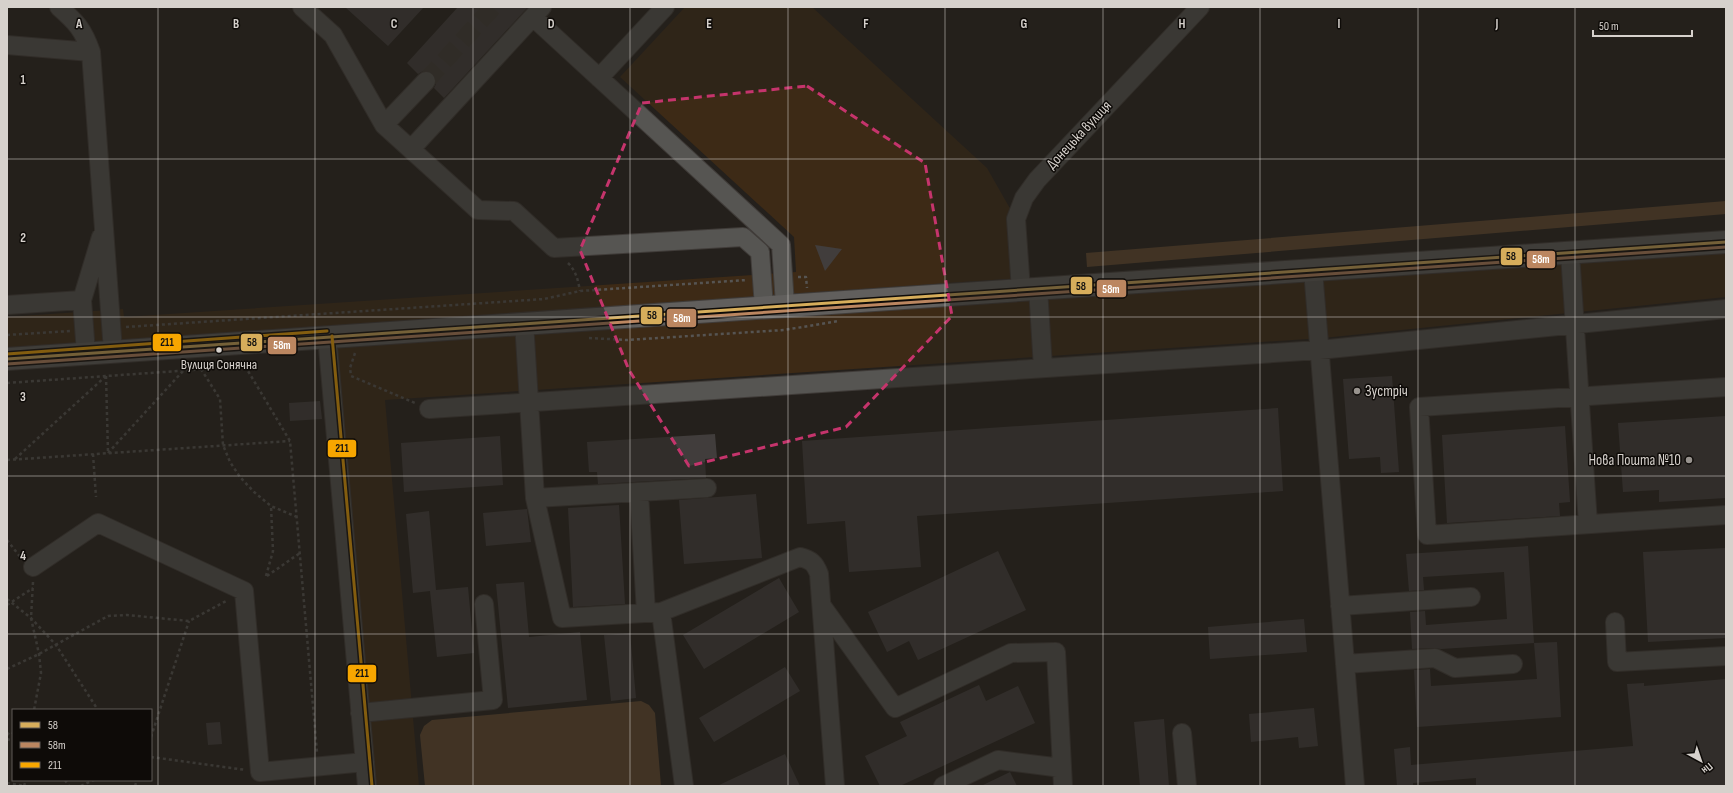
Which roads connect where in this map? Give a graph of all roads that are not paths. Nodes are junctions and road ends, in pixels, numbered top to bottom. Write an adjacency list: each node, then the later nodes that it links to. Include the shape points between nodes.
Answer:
1 (59, 7): 7 (street, via 76,22 86,36)
2 (302, 7): 10 (street, via 333,35)
3 (665, 7): 8 (street)
4 (1200, 7): 18 (street, Донецька вулиця, via 1037,180 1024,198 1016,219)
5 (538, 12): 8 (street); 11 (street)
6 (7, 46): 7 (street)
7 (91, 52): 13 (street)
8 (599, 78): 12 (street)
9 (426, 80): 10 (street)
10 (384, 125): 11 (street)
11 (412, 150): 14 (street, via 478,210 514,212 554,248)
12 (756, 222): 14 (street); 21 (street, via 781,245)
13 (104, 227): 19 (street); 26 (street)
14 (744, 237): 21 (street, via 760,252)
15 (1726, 242): 16 (main road)
16 (1570, 253): 17 (main road); 24 (street)
17 (1313, 270): 18 (main road); 27 (street)
18 (1029, 289): 21 (main road); 30 (street, Донецька вулиця)
19 (82, 300): 20 (street); 28 (street)
20 (7, 305)
21 (774, 306): 23 (main road)
22 (1726, 309): 24 (street)
23 (524, 322): 25 (main road); 33 (street)
24 (1575, 324): 27 (street); 32 (street)
25 (327, 336): 26 (main road); 50 (street)
26 (113, 350): 28 (main road)
27 (1319, 350): 30 (street); 44 (street)
28 (86, 353): 29 (main road)
29 (7, 359)
30 (1043, 368): 33 (street)
31 (1726, 387): 32 (street)
32 (1579, 397): 39 (street); 39 (street, via 1419,408 1426,527 1427,535)
33 (529, 402): 34 (street); 37 (street)
34 (429, 409)
35 (707, 488): 36 (street)
36 (639, 492): 37 (street); 45 (street)
37 (535, 498): 45 (street, via 562,618)
38 (1726, 515): 39 (street)
39 (1588, 524)
40 (27, 563): 52 (street, via 98,523 244,591 260,772)
41 (1471, 597): 44 (street)
42 (484, 604): 50 (street, via 493,700)
43 (821, 605): 45 (street, via 816,565 809,559 800,557); 53 (street, via 895,708 1011,653 1056,652); 56 (street)
44 (1340, 606): 48 (street)
45 (654, 613): 55 (street)
46 (1615, 622): 47 (street, via 1617,662)
47 (1726, 656)
48 (1345, 664): 49 (street, via 1435,658 1456,668); 60 (street)
49 (1513, 664)
50 (360, 713): 52 (street)
51 (1182, 733): 59 (street)
52 (365, 762): 54 (street)
53 (1062, 768): 57 (street, via 998,760); 58 (street)
54 (367, 786)
55 (684, 786)
56 (835, 786)
57 (943, 786)
58 (1063, 786)
59 (1187, 786)
60 (1355, 786)

